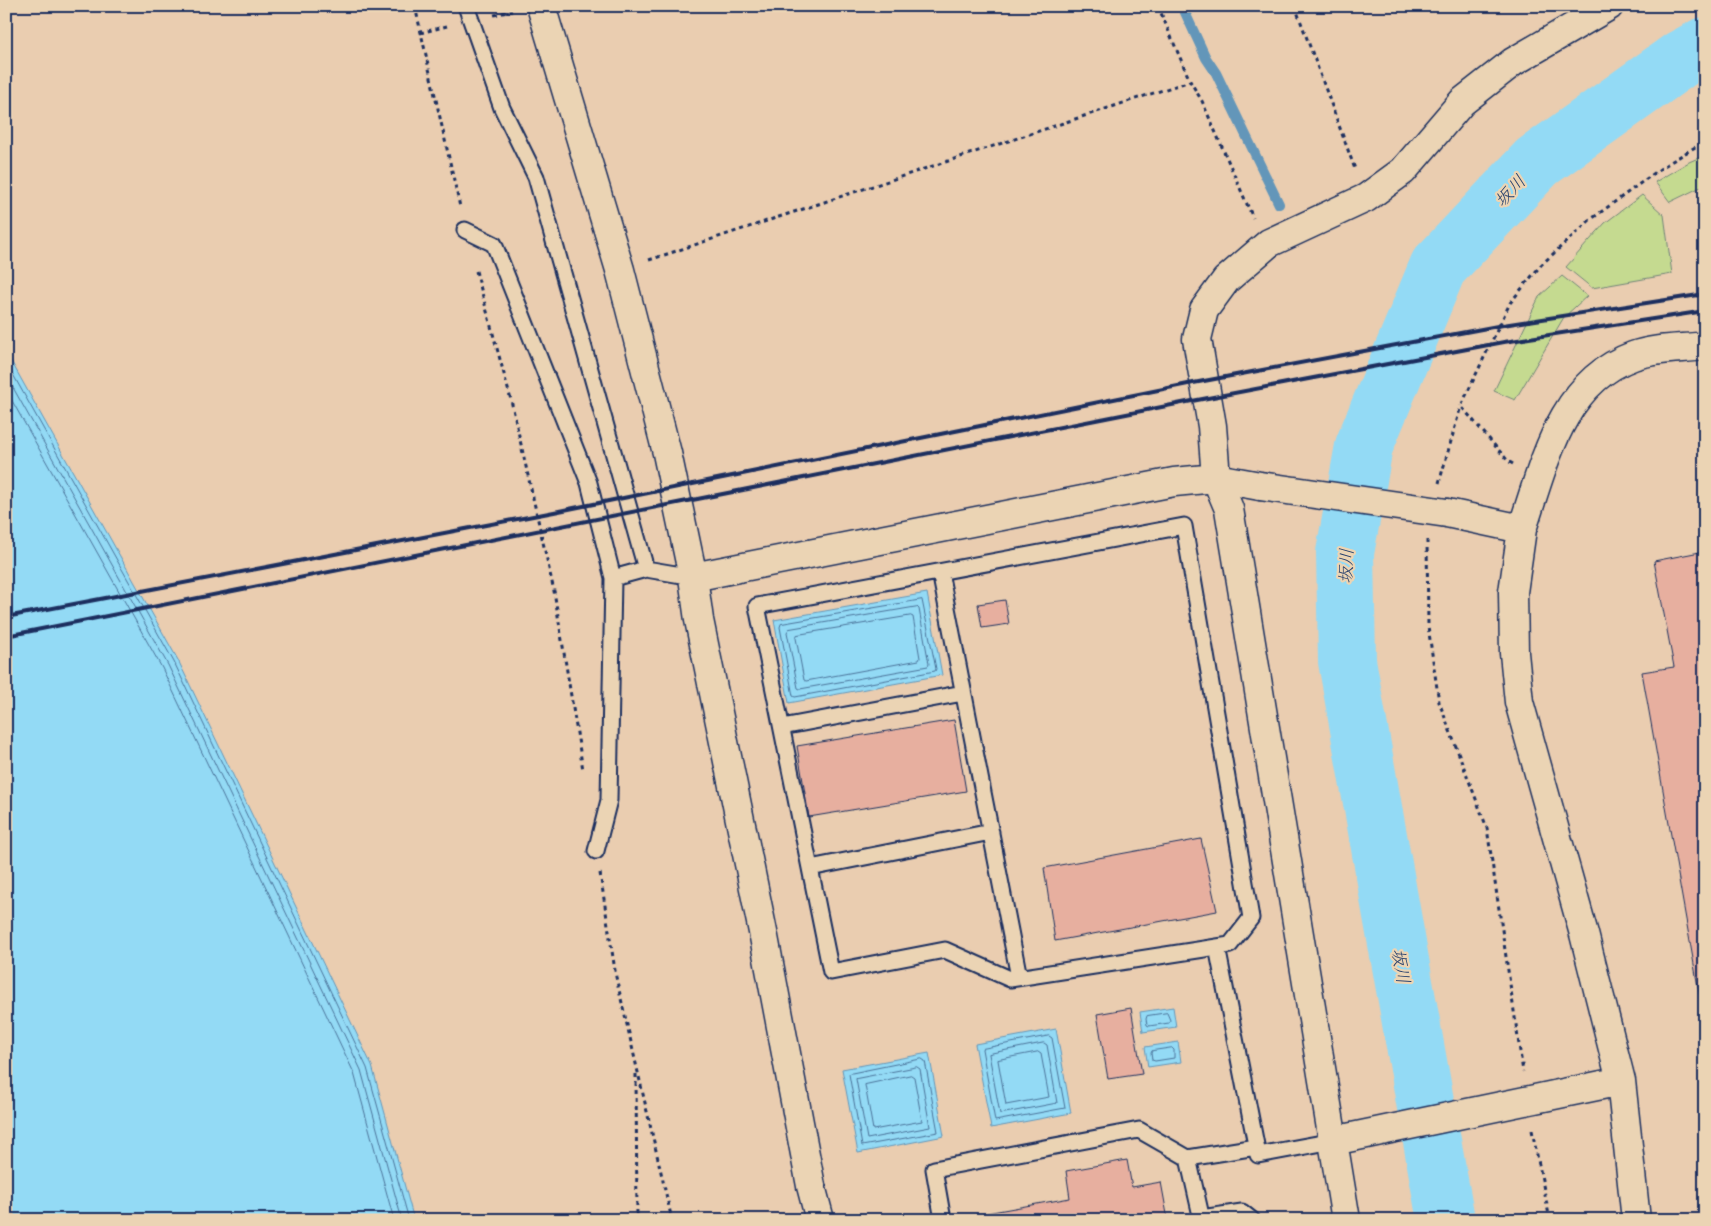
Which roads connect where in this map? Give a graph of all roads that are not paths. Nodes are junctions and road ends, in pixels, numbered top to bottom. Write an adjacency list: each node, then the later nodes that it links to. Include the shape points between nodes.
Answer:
1 (466, 6): 8 (lane, via 502,108 536,177)
2 (542, 6): 10 (street, via 620,270 667,453)
3 (1609, 6): 6 (street, via 1513,62 1462,102 1403,171 1366,198 1269,243 1226,280 1204,310 1197,338 1212,426)
4 (465, 230): 11 (lane, via 494,244 589,483)
5 (1705, 346): 7 (street, via 1635,356 1611,366 1593,380 1574,402 1555,434)
6 (1216, 478): 7 (street, bridge, via 1437,512); 10 (street, via 1174,482); 20 (street, via 1228,509)
7 (1522, 529): 19 (street, via 1513,592 1519,702 1589,952)
8 (646, 569): 10 (lane); 11 (lane)
9 (940, 572): 12 (lane); 13 (lane, via 758,606); 17 (lane, via 1184,526 1251,918 1230,946)
10 (693, 577): 24 (street)
11 (613, 578): 15 (lane, via 609,800)
12 (963, 692): 13 (lane); 14 (lane)
13 (782, 727): 16 (lane)
14 (991, 832): 16 (lane); 18 (lane)
15 (596, 851)
16 (810, 868): 18 (lane, via 831,972 945,950 1010,979)
17 (1217, 948): 18 (lane); 21 (lane)
18 (1019, 977)
19 (1621, 1081): 20 (street); 28 (street)
20 (1342, 1139): 21 (lane, via 1258,1155); 27 (street)
21 (1256, 1146): 22 (lane)
22 (1188, 1158): 23 (lane); 25 (lane, via 1139,1130 934,1169)
23 (1202, 1219): 26 (lane, via 1242,1212)
24 (820, 1220)
25 (942, 1220)
26 (1252, 1220)
27 (1346, 1220)
28 (1636, 1220)

